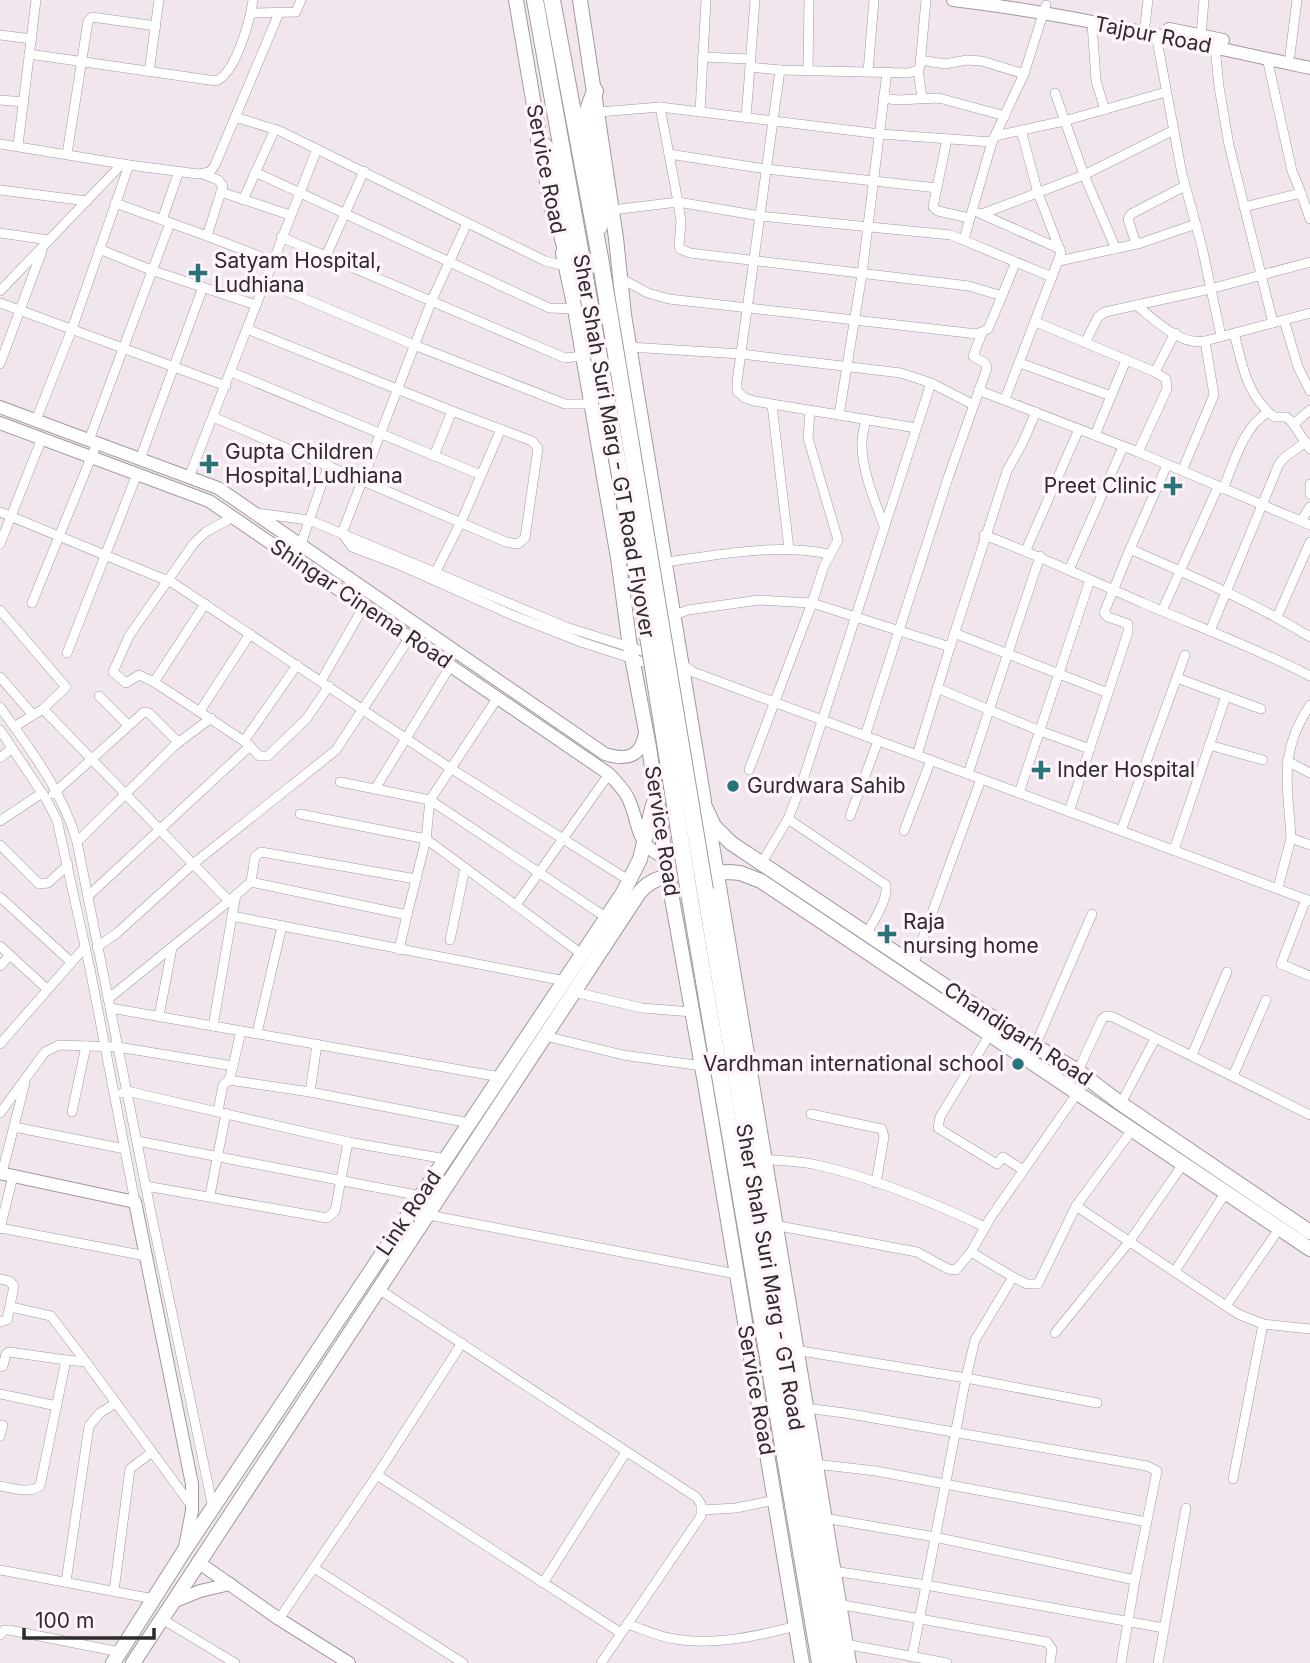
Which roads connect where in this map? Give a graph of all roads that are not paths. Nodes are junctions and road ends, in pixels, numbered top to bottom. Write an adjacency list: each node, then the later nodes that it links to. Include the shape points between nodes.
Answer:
1 (36, 0): 28 (street)
2 (159, 0): 24 (street)
3 (253, 0): 20 (street)
4 (301, 0): 21 (street, via 296,12)
5 (516, 0): 67 (main road, Service Road)
6 (535, 0): 123 (highway, Sher Shah Suri Marg - GT Road Flyover)
7 (552, 0): 104 (highway, Sher Shah Suri Marg - GT Road Flyover)
8 (580, 0): 45 (main road)
9 (706, 0): 32 (street)
10 (755, 0): 36 (street)
11 (809, 0): 40 (street)
12 (874, 0): 42 (street)
13 (926, 0): 37 (street)
14 (953, 0): 19 (street, Tajpur Road)
15 (1014, 0): 19 (street, Tajpur Road)
16 (1148, 0): 23 (street)
17 (1204, 0): 27 (street)
18 (1297, 0): 31 (street)
19 (1045, 9): 22 (street, Tajpur Road); 23 (street, Tajpur Road); 44 (street)
20 (251, 13): 21 (street); 41 (street, via 223,78 216,81)
21 (279, 13): 57 (street)
22 (1092, 23): 26 (street, Tajpur Road); 53 (street, via 1096,81)
23 (1145, 25): 27 (street, Tajpur Road)
24 (156, 26): 35 (street, via 92,17); 41 (street)
25 (0, 35): 28 (street)
26 (1156, 35): 29 (street, Tajpur Road); 46 (street)
27 (1201, 35): 31 (street, Tajpur Road)
28 (32, 39): 30 (street)
29 (1215, 46): 33 (street, Tajpur Road); 92 (street)
30 (29, 54): 35 (street); 51 (street)
31 (1290, 55): 34 (street, Tajpur Road)
32 (702, 57): 36 (street); 55 (street)
33 (1266, 58): 38 (street, Tajpur Road); 87 (street)
34 (1310, 60)
35 (82, 62): 41 (street); 71 (street)
36 (750, 63): 39 (street); 58 (street)
37 (919, 65): 43 (street, via 914,73); 44 (street, via 982,61); 49 (street)
38 (1310, 68)
39 (780, 70): 40 (street); 59 (street)
40 (808, 71): 42 (street)
41 (149, 72)
42 (868, 72): 43 (street)
43 (887, 72): 48 (street)
44 (1024, 74): 56 (street)
45 (595, 91): 54 (main road); 104 (highway, via 588,110 603,212)
46 (1166, 92): 53 (street); 63 (street)
47 (1055, 93): 60 (street)
48 (883, 98): 49 (street); 64 (street)
49 (922, 99): 56 (street, via 945,99)
50 (0, 100): 51 (street)
51 (24, 102): 69 (street)
52 (660, 107): 54 (street); 55 (street); 72 (street)
53 (1105, 110): 60 (street)
54 (599, 112): 93 (main road)
55 (700, 112): 58 (street)
56 (1005, 116): 66 (street)
57 (235, 117): 61 (street); 78 (street, via 213,169)
58 (746, 118): 59 (street)
59 (772, 121): 64 (street); 74 (street)
60 (1064, 121): 62 (street); 79 (street)
61 (275, 129): 70 (street); 77 (street)
62 (1021, 130): 66 (street); 86 (street)
63 (1174, 130): 79 (street); 81 (street)
64 (880, 134): 65 (street); 80 (street)
65 (947, 139): 66 (street); 82 (street)
66 (993, 139): 95 (street)
67 (539, 141): 121 (main road, Service Road); 123 (highway, via 551,152 569,263)
68 (0, 144): 69 (street)
69 (18, 145): 71 (street)
70 (317, 149): 76 (street); 85 (street)
71 (66, 154): 73 (street)
72 (669, 154): 74 (street); 90 (street)
73 (125, 165): 75 (street); 89 (street); 91 (street)
74 (766, 169): 80 (street); 98 (street)
75 (180, 171): 78 (street); 100 (street)
76 (364, 171): 94 (street); 101 (street)
77 (255, 172): 85 (street); 88 (street)
78 (203, 174): 84 (street, via 221,181)
79 (1084, 175): 86 (street); 112 (street)
80 (872, 180): 82 (street); 103 (street)
81 (1185, 186): 102 (street); 110 (street, via 1129,216)
82 (937, 188): 95 (street, via 935,209)
83 (0, 190): 89 (street)
84 (222, 192): 88 (street); 106 (street)
85 (300, 192): 94 (street); 97 (street)
86 (1038, 192): 96 (street); 111 (street)
87 (1301, 193): 92 (street); 99 (street)
88 (243, 200): 97 (street)
89 (87, 201): 109 (street)
90 (678, 202): 93 (street); 98 (street); 117 (street, via 680,249)
91 (115, 203): 100 (street); 113 (street)
92 (1244, 207): 125 (street)
93 (612, 210): 128 (main road)
94 (344, 212): 114 (street); 119 (street)
95 (970, 214): 96 (street); 108 (street)
96 (982, 214): 111 (street)
97 (290, 215): 107 (street)
98 (760, 216): 103 (street); 117 (street)
99 (1310, 219)
100 (166, 222): 106 (street); 122 (street)
101 (467, 223): 119 (street); 121 (street, via 545,261)
102 (1196, 224): 110 (street); 132 (street)
103 (867, 228): 108 (street); 124 (street)
104 (596, 232): 350 (highway, Sher Shah Suri Marg - GT Road Flyover, bridge)
105 (0, 233): 109 (street)
106 (207, 236): 115 (street)
107 (281, 237): 114 (street); 115 (street)
108 (964, 239): 120 (street)
109 (47, 243): 129 (street); 141 (street)
110 (1136, 244): 112 (street)
111 (1060, 248): 116 (street)
112 (1116, 248): 116 (street)
113 (99, 249): 122 (street); 147 (street)
114 (326, 256): 135 (street)
115 (272, 261): 130 (street)
116 (1059, 261): 126 (street)
117 (755, 262): 124 (street); 140 (street)
118 (1310, 262): 125 (street)
119 (449, 263): 135 (street); 139 (street, via 549,308)
120 (1015, 264): 126 (street); 134 (street)
121 (566, 266): 139 (main road, Service Road)
122 (151, 270): 131 (street); 157 (street)
123 (584, 271): 350 (highway, Sher Shah Suri Marg - GT Road Flyover, bridge)
124 (862, 274): 134 (street, via 969,286); 143 (street)
125 (1259, 275): 132 (street); 146 (street)
126 (1052, 277): 145 (street)
127 (0, 278): 129 (street)
128 (620, 278): 140 (street, via 657,296); 156 (main road)
129 (12, 280): 133 (street)
130 (265, 282): 137 (street); 155 (street)
131 (203, 287): 137 (street); 164 (street)
132 (1210, 289): 138 (street); 152 (street)
133 (0, 291)
134 (1002, 296): 149 (street)
135 (432, 300): 155 (street); 159 (street, via 565,358)
136 (0, 303): 141 (street)
137 (256, 305): 148 (street)
138 (1136, 305): 150 (street); 154 (street, via 1098,317)
139 (575, 309): 159 (main road, Service Road)
140 (748, 309): 143 (street); 158 (street)
141 (19, 310): 147 (street); 162 (street)
142 (1309, 316): 144 (street)
143 (855, 320): 149 (street); 163 (street)
144 (1284, 320): 146 (street); 171 (street)
145 (1036, 322): 154 (street); 161 (street)
146 (1273, 323): 151 (street)
147 (72, 329): 157 (street); 186 (street)
148 (247, 329): 165 (street); 169 (street)
149 (982, 333): 170 (street, via 972,354 987,366)
150 (1175, 333): 153 (street, via 1191,342); 166 (street)
151 (1234, 333): 152 (street); 182 (street, via 1249,388)
152 (1221, 336): 153 (street)
153 (1205, 341): 204 (street, via 1214,395)
154 (1085, 342): 160 (street)
155 (414, 345): 169 (street); 174 (street, via 565,404)
156 (629, 347): 158 (street); 235 (main road)
157 (122, 348): 164 (street); 195 (street)
158 (741, 354): 163 (street); 176 (street, via 737,391 745,398)
159 (583, 356): 174 (main road, Service Road)
160 (1126, 360): 166 (street); 172 (street)
161 (1020, 363): 172 (street); 173 (street)
162 (0, 365)
163 (847, 367): 167 (street, via 901,373); 183 (street)
164 (173, 368): 168 (street); 201 (street)
165 (231, 372): 168 (street); 192 (street)
166 (1155, 372): 198 (street, via 1166,379 1167,389)
167 (931, 383): 175 (street); 189 (street)
168 (226, 386): 184 (street)
169 (398, 389): 179 (street); 192 (street)
170 (978, 390): 173 (street); 175 (street)
171 (1310, 391)
172 (1111, 396): 193 (street)
173 (1005, 399): 181 (street)
174 (591, 404): 260 (main road, Service Road)
175 (972, 404): 252 (street)
176 (772, 405): 180 (street); 228 (street)
177 (0, 407): 186 (street, Shingar Cinema Road)
178 (1310, 410): 188 (street)
179 (452, 411): 190 (street); 199 (street)
180 (810, 411): 183 (street); 231 (street, via 808,438 838,538)
181 (1036, 412): 191 (street); 223 (street, via 1011,460)
182 (1268, 412): 188 (street, via 1288,418); 210 (street, via 1249,432)
183 (839, 415): 185 (street)
184 (213, 417): 203 (street); 207 (street)
185 (866, 420): 189 (street); 221 (street, via 862,446 866,475)
186 (36, 421): 195 (street, Shingar Cinema Road)
187 (0, 423): 194 (street, Shingar Cinema Road)
188 (1294, 425): 196 (street)
189 (916, 428): 221 (street)
190 (501, 429): 206 (street); 218 (street, via 533,440 538,448 525,538 514,544)
191 (1079, 429): 193 (street); 230 (street)
192 (379, 434): 199 (street); 208 (street)
193 (1095, 435): 197 (street)
194 (42, 438): 200 (street, Shingar Cinema Road); 216 (street)
195 (93, 442): 200 (street); 201 (street, Shingar Cinema Road)
196 (1308, 445): 212 (street, via 1281,461)
197 (1123, 447): 198 (street); 236 (street)
198 (1138, 452): 202 (street)
199 (434, 456): 206 (street)
200 (92, 457): 205 (street, Shingar Cinema Road); 224 (street)
201 (140, 459): 207 (street, Shingar Cinema Road)
202 (1167, 465): 204 (street); 229 (street)
203 (328, 466): 208 (street); 220 (street)
204 (1182, 471): 210 (street)
205 (137, 474): 217 (street, Shingar Cinema Road, via 209,501); 232 (street)
206 (481, 475): 218 (street)
207 (189, 477): 215 (street, Shingar Cinema Road, via 218,488)
208 (363, 480): 218 (street); 222 (street)
209 (1310, 484): 211 (street)
210 (1221, 488): 212 (street); 237 (street)
211 (1310, 494)
212 (1263, 506): 219 (street); 242 (street)
213 (1310, 507): 219 (street)
214 (0, 512): 216 (street)
215 (256, 513): 220 (street); 227 (street, Shingar Cinema Road)
216 (12, 517): 224 (street); 226 (street)
217 (233, 517): 234 (street, Shingar Cinema Road); 240 (street, via 199,537)
218 (461, 522): 238 (street)
219 (1306, 523)
220 (308, 525): 222 (street); 227 (street)
221 (885, 527): 250 (street)
222 (342, 533): 238 (street)
223 (984, 535): 230 (street); 254 (street)
224 (59, 536): 232 (street); 243 (street)
225 (1310, 542): 251 (street)
226 (0, 544)
227 (301, 544): 234 (street); 293 (street, Shingar Cinema Road, via 605,754 633,755 640,750)
228 (789, 549): 231 (street); 235 (street)
229 (1130, 549): 237 (street); 241 (street)
230 (1026, 550): 233 (street)
231 (829, 554): 244 (street)
232 (107, 556): 240 (street); 259 (street)
233 (1040, 556): 236 (street); 261 (street)
234 (292, 558): 246 (street, Shingar Cinema Road)
235 (665, 562): 249 (main road)
236 (1069, 570): 239 (street)
237 (1181, 571): 242 (street); 248 (street)
238 (434, 576): 260 (street, via 524,620)
239 (1090, 580): 241 (street); 266 (street)
240 (167, 581): 245 (street); 270 (street, via 130,636 113,672 126,683 139,676)
241 (1114, 590): 248 (street); 273 (street, via 1105,615 1129,626)
242 (1228, 592): 251 (street); 253 (street)
243 (32, 603)
244 (812, 603): 249 (street, via 759,600); 250 (street); 277 (street)
245 (205, 604): 255 (street); 270 (street)
246 (364, 606): 256 (street, Shingar Cinema Road); 271 (street)
247 (0, 610): 281 (street, via 66,687)
248 (1162, 611): 253 (street)
249 (674, 615): 265 (main road)
250 (855, 616): 252 (street); 288 (street)
251 (1277, 617): 257 (street)
252 (901, 630): 258 (street); 294 (street)
253 (1210, 631): 267 (street)
254 (954, 633): 258 (street); 261 (street)
255 (250, 634): 264 (street); 284 (street)
256 (410, 637): 263 (street, Shingar Cinema Road); 282 (street)
257 (1310, 637)
258 (950, 647): 272 (street)
259 (67, 653)
260 (631, 653): 265 (street); 293 (main road, Service Road)
261 (1007, 654): 266 (street); 280 (street)
262 (1185, 655): 269 (street)
263 (451, 665): 275 (street, Shingar Cinema Road); 295 (street)
264 (297, 666): 271 (street); 298 (street)
265 (685, 670): 277 (street); 321 (main road)
266 (1058, 674): 273 (street); 292 (street)
267 (1310, 676)
268 (0, 677): 285 (street)
269 (1177, 678): 276 (street); 329 (street)
270 (154, 682): 284 (street)
271 (325, 683): 282 (street); 298 (street, via 307,718 268,756 260,756)
272 (937, 688): 280 (street); 302 (street)
273 (1108, 693): 301 (street)
274 (99, 696): 289 (street)
275 (498, 696): 308 (street); 311 (street, Shingar Cinema Road)
276 (1226, 696): 283 (street); 299 (street)
277 (775, 703): 288 (street); 309 (street)
278 (1310, 705): 286 (street)
279 (0, 707): 290 (street)
280 (990, 708): 292 (street); 312 (street)
281 (43, 709): 285 (street); 304 (street)
282 (363, 709): 295 (street); 339 (street, via 336,750)
283 (1261, 709)
284 (200, 710): 287 (street)
285 (33, 715): 290 (street)
286 (1307, 717): 307 (street, via 1293,735)
287 (211, 718): 297 (street); 298 (street)
288 (823, 720): 294 (street); 325 (street)
289 (128, 725): 297 (street, via 147,712); 304 (street)
290 (14, 727): 318 (street)
291 (0, 730): 300 (street)
292 (1040, 731): 301 (street); 316 (street)
293 (645, 733): 319 (main road, Service Road)
294 (866, 736): 296 (street)
295 (406, 739): 308 (street); 315 (street)
296 (878, 741): 302 (street); 324 (street)
297 (178, 742): 317 (street)
298 (247, 744): 327 (street)
299 (1209, 745): 306 (street); 337 (street)
300 (12, 748): 303 (street); 318 (street)
301 (1090, 749): 322 (street)
302 (916, 755): 305 (street)
303 (0, 758)
304 (92, 760): 317 (street); 318 (street)
305 (930, 760): 312 (street); 328 (street)
306 (1263, 760)
307 (1287, 761): 310 (street); 330 (street)
308 (450, 768): 320 (street); 332 (street)
309 (749, 770)
310 (1310, 773)
311 (609, 774): 332 (street); 335 (street, Shingar Cinema Road, via 628,797)
312 (968, 774): 313 (street)
313 (981, 779): 316 (street); 371 (street)
314 (340, 782): 315 (street)
315 (375, 789): 320 (street)
316 (1019, 793): 322 (street)
317 (126, 794): 327 (street); 333 (street)
318 (50, 795): 326 (street); 333 (street, via 70,817); 341 (street)
319 (657, 799): 321 (main road, via 686,791 699,794); 335 (main road, Link Road); 338 (main road, Service Road)
320 (430, 800): 331 (street); 344 (street)
321 (704, 802): 340 (main road, Chandigarh Road, via 721,835); 343 (main road)
322 (1069, 812): 329 (street)
323 (300, 814): 331 (street)
324 (850, 817)
325 (788, 819): 340 (street); 361 (street, via 886,885 884,900)
326 (0, 821)
327 (160, 830): 339 (street); 351 (street)
328 (904, 831)
329 (1121, 831): 337 (street)
330 (1291, 838): 336 (street); 349 (street)
331 (426, 839): 342 (street); 346 (street)
332 (563, 839): 344 (street); 347 (street)
333 (78, 842): 351 (street)
334 (0, 845): 341 (street, via 39,884 46,884)
335 (644, 845): 338 (street); 347 (main road, Link Road)
336 (1310, 845)
337 (1174, 850): 349 (street)
338 (665, 858): 345 (main road, Service Road)
339 (193, 864): 353 (street); 365 (street)
340 (761, 864): 361 (main road, Chandigarh Road)
341 (68, 865): 364 (street)
342 (465, 868): 355 (street); 362 (street)
343 (717, 873): 345 (main road, Link Road); 384 (main road, Chandigarh Road, via 740,873 761,881); 417 (main road)
344 (538, 874): 355 (street); 359 (street)
345 (667, 876): 375 (main road, Link Road, via 644,886); 379 (main road, Service Road)
346 (416, 879): 348 (street, via 261,852 255,857); 357 (street)
347 (630, 881): 359 (main road, Link Road)
348 (251, 882): 353 (street); 357 (street)
349 (1278, 888): 354 (street)
350 (697, 892): 513 (highway, Sher Shah Suri Marg - GT Road); 514 (highway, Sher Shah Suri Marg - GT Road)
351 (88, 896): 365 (street)
352 (0, 897): 370 (street)
353 (233, 898): 358 (street); 366 (street)
354 (1308, 900): 374 (street, via 1282,964)
355 (516, 905): 369 (street)
356 (1092, 914): 390 (street)
357 (407, 915): 367 (street)
358 (232, 916): 360 (street); 381 (street)
359 (607, 918): 369 (main road, Link Road)
360 (282, 926): 367 (street); 383 (street)
361 (866, 935): 371 (main road, Chandigarh Road)
362 (450, 940)
363 (0, 946): 368 (street)
364 (85, 947): 370 (street); 391 (street)
365 (97, 947): 378 (street)
366 (172, 948): 378 (street); 380 (street)
367 (399, 950): 375 (street)
368 (10, 955): 372 (street); 376 (street)
369 (583, 955): 375 (main road, Link Road)
370 (71, 962): 376 (street)
371 (913, 965): 390 (main road, Chandigarh Road)
372 (0, 966)
373 (1227, 972): 392 (street)
374 (1310, 976)
375 (569, 987): 379 (street, via 642,1008); 385 (main road, Link Road); 397 (main road, Link Road)
376 (47, 989): 387 (street)
377 (1266, 1000): 396 (street)
378 (109, 1004): 380 (street); 391 (street)
379 (692, 1012): 394 (main road, Service Road)
380 (159, 1016): 381 (street)
381 (213, 1026): 382 (street)
382 (241, 1031): 383 (street); 393 (street)
383 (257, 1033): 388 (street)
384 (990, 1034): 400 (main road, Chandigarh Road); 420 (street, via 940,1117 938,1128 997,1164 1003,1157)
385 (545, 1036): 394 (street, via 623,1055); 431 (main road, Link Road)
386 (1156, 1039): 392 (street); 395 (street, via 1107,1016); 403 (street)
387 (0, 1044)
388 (317, 1044): 397 (street); 402 (street)
389 (86, 1046): 391 (street); 398 (street, via 53,1047); 405 (street)
390 (1035, 1046): 395 (main road, Chandigarh Road)
391 (110, 1047): 393 (street); 401 (street)
392 (1192, 1055): 396 (street)
393 (233, 1066): 399 (street)
394 (702, 1066): 442 (main road, Service Road)
395 (1078, 1071): 403 (main road, Chandigarh Road)
396 (1233, 1076): 408 (street)
397 (500, 1077): 410 (main road, Link Road)
398 (26, 1078): 404 (street); 411 (street)
399 (229, 1080): 402 (street); 406 (street, via 223,1085)
400 (1078, 1092): 409 (main road, Chandigarh Road); 420 (street)
401 (120, 1093): 406 (street); 413 (street); 415 (street)
402 (310, 1093): 410 (street)
403 (1120, 1103): 409 (street); 436 (main road, Chandigarh Road)
404 (0, 1112)
405 (72, 1112)
406 (222, 1112): 414 (street); 416 (street)
407 (811, 1114): 423 (street, via 882,1129)
408 (1310, 1115)
409 (1117, 1118): 412 (main road, Chandigarh Road)
410 (469, 1123): 418 (main road, Link Road)
411 (14, 1128): 415 (street); 421 (street)
412 (1132, 1130): 419 (main road, Chandigarh Road); 428 (street)
413 (137, 1141): 416 (street); 424 (street)
414 (348, 1142): 418 (street); 422 (street)
415 (125, 1149): 429 (street)
416 (217, 1156): 422 (street); 426 (street)
417 (764, 1158): 423 (street, via 817,1164); 432 (main road)
418 (446, 1159): 427 (main road, Link Road)
419 (1183, 1164): 425 (main road, Chandigarh Road); 437 (street)
420 (1023, 1170): 433 (street)
421 (5, 1174): 429 (street); 434 (street)
422 (342, 1182): 426 (street, via 335,1211 327,1218); 427 (street)
423 (876, 1183): 433 (street)
424 (146, 1186): 426 (street); 430 (street)
425 (1226, 1192): 435 (main road, Chandigarh Road); 441 (street)
426 (210, 1195)
427 (417, 1202): 431 (street); 475 (main road, Link Road)
428 (1076, 1206): 437 (street); 443 (street, via 1038,1283 1027,1284)
429 (136, 1209): 430 (street); 440 (street)
430 (151, 1213): 475 (street)
431 (428, 1216): 442 (street); 445 (main road, Link Road)
432 (775, 1225): 439 (street, via 917,1252 953,1270 960,1269); 453 (main road)
433 (985, 1227): 439 (street)
434 (0, 1228): 440 (street)
435 (1279, 1228): 438 (main road, Chandigarh Road); 446 (street)
436 (1310, 1232)
437 (1129, 1242): 441 (street); 451 (street)
438 (1310, 1249)
439 (971, 1252): 443 (street)
440 (146, 1256): 474 (street, via 190,1470)
441 (1175, 1272): 446 (street)
442 (736, 1274): 473 (main road, Service Road)
443 (1013, 1277): 457 (street, via 975,1340)
444 (0, 1279): 447 (street, via 14,1284)
445 (380, 1290): 452 (street); 482 (main road, Link Road)
446 (1226, 1306): 449 (street)
447 (11, 1307): 448 (street, via 7,1320); 455 (street, via 51,1316)
448 (0, 1322)
449 (1263, 1324): 450 (street); 470 (street)
450 (1310, 1329)
451 (1055, 1334)
452 (462, 1343): 467 (street); 469 (street)
453 (795, 1350): 457 (street); 462 (main road)
454 (66, 1360): 455 (street); 456 (street, via 9,1352); 461 (street)
455 (86, 1362): 459 (street)
456 (0, 1367)
457 (966, 1378): 460 (street); 464 (street)
458 (0, 1394): 461 (street)
459 (116, 1403): 466 (street); 487 (street, via 89,1426)
460 (1097, 1403)
461 (57, 1406): 472 (street, via 40,1486 26,1490)
462 (805, 1408): 464 (street); 468 (main road)
463 (3, 1425): 465 (street)
464 (955, 1431): 471 (street); 479 (street, via 1154,1469 1157,1475)
465 (0, 1436)
466 (152, 1452): 474 (street); 491 (street, via 130,1469)
467 (626, 1452): 477 (street, via 696,1497); 488 (street)
468 (815, 1464): 471 (street); 478 (main road)
469 (377, 1475): 483 (street); 488 (street)
470 (1233, 1479)
471 (945, 1483): 479 (street); 480 (street)
472 (0, 1486)
473 (775, 1500): 477 (street); 500 (main road, Service Road)
474 (193, 1507): 481 (street)
475 (213, 1508): 481 (main road, Link Road)
476 (1186, 1508): 501 (street)
477 (702, 1510): 499 (street)
478 (824, 1518): 480 (street); 485 (main road)
479 (1147, 1522): 486 (street)
480 (935, 1537): 486 (street); 490 (street)
481 (184, 1551): 492 (main road, Link Road)
482 (198, 1562): 489 (street); 493 (main road, Link Road)
483 (314, 1568): 497 (street); 510 (street)
484 (0, 1570): 487 (street)
485 (833, 1571): 490 (street); 494 (main road)
486 (1135, 1580): 498 (street)
487 (66, 1582): 491 (street)
488 (543, 1583): 502 (street)
489 (230, 1584): 493 (street); 497 (street)
490 (926, 1585): 495 (street); 498 (street)
491 (114, 1591): 492 (street)
492 (154, 1599): 506 (main road, Link Road)
493 (173, 1602): 496 (main road, Link Road)
494 (838, 1604): 495 (street); 504 (main road)
495 (919, 1618): 505 (street); 517 (street, via 1047,1642 1052,1649)
496 (162, 1619): 507 (main road, Link Road); 508 (street)
497 (279, 1619): 509 (street)
498 (1128, 1622): 501 (street); 518 (street)
499 (627, 1624): 500 (street, via 700,1642); 502 (street)
500 (796, 1626): 512 (main road, Service Road)
501 (1164, 1628): 519 (street)
502 (621, 1633): 511 (street)
503 (0, 1634): 506 (street, via 9,1630)
504 (845, 1644): 505 (street); 515 (main road)
505 (912, 1657): 516 (street)
506 (116, 1658)
507 (133, 1663)
508 (235, 1663)
509 (349, 1663)
510 (463, 1663)
511 (601, 1663)
512 (802, 1663)
513 (820, 1663)
514 (835, 1663)
515 (849, 1663)
516 (947, 1663)
517 (1050, 1663)
518 (1121, 1663)
519 (1158, 1663)

